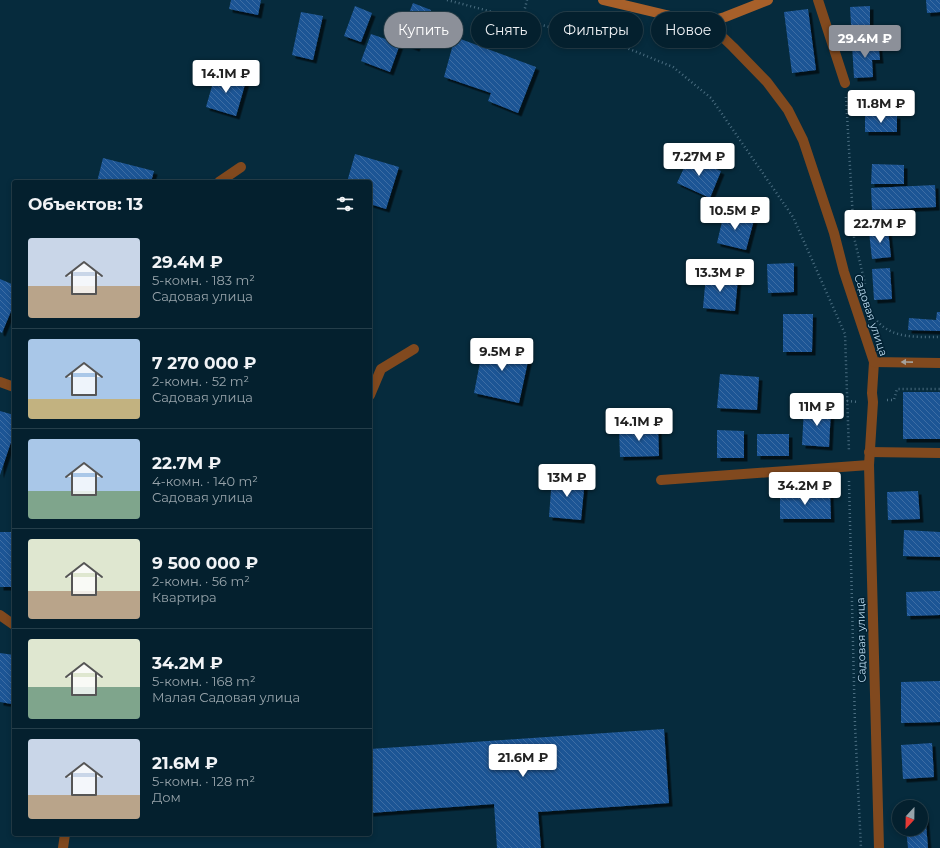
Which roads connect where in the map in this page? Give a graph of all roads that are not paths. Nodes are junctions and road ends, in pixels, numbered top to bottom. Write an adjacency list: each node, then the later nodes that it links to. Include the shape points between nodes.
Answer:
1 (603, 0): 4 (main road)
2 (768, 0): 5 (main road)
3 (818, 0): 7 (street)
4 (654, 12)
5 (726, 17)
6 (726, 40): 11 (street, Садовая улица, via 767,82 791,116 802,140 834,233)
7 (845, 83)
8 (241, 166): 9 (street)
9 (222, 180)
10 (414, 349): 15 (street, via 381,369)
11 (874, 362): 12 (street, one-way to 11); 16 (street, Садовая улица)
12 (940, 363)
13 (0, 382): 14 (street)
14 (12, 385)
15 (372, 390)
16 (870, 452): 17 (street); 18 (street, Садовая улица)
17 (940, 452)
18 (869, 465): 19 (street); 24 (street, Садовая улица)
19 (661, 480)
20 (0, 615): 21 (street)
21 (12, 623)
22 (65, 836): 23 (street)
23 (63, 848)
24 (879, 848)

